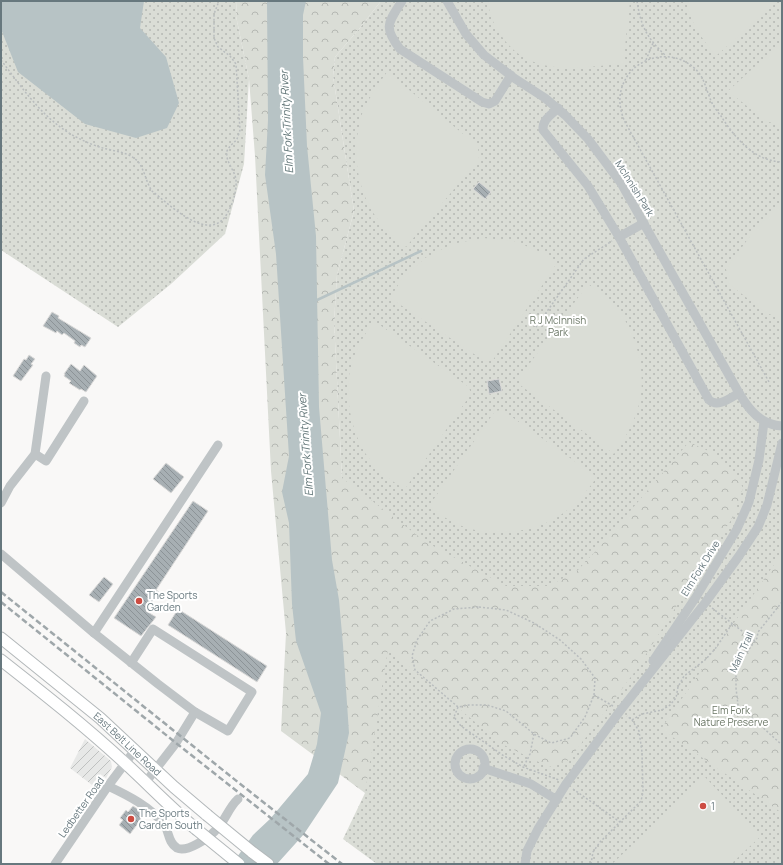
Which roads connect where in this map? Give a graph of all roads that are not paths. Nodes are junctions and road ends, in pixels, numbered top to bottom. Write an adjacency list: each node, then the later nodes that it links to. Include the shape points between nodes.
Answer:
1 (402, 1): 3 (street, via 390,20 389,29 392,39 400,49 489,104 495,101)
2 (447, 1): 3 (street, McInnish Park, via 466,34 484,55)
3 (511, 76): 4 (street, McInnish Park)
4 (558, 108): 5 (street, McInnish Park, via 593,146 621,183); 6 (street, via 544,121 543,130 588,186)
5 (644, 223): 6 (street); 8 (street, McInnish Park)
6 (619, 236): 8 (street, via 709,400 719,404)
7 (46, 376): 14 (street)
8 (739, 393): 10 (street, McInnish Park, via 750,410)
9 (84, 401): 14 (street, via 46,461)
10 (764, 422): 11 (street); 21 (street, Elm Fork Drive, via 759,460 749,502 737,529 696,597)
11 (782, 426)
12 (782, 443): 21 (street, Elm Fork Drive, via 767,504 758,527 705,603)
13 (218, 445): 17 (street)
14 (35, 454): 15 (street, via 10,486)
15 (1, 503)
16 (1, 554): 17 (street)
17 (94, 633): 20 (street)
18 (1, 638): 23 (main road, East Belt Line Road, via 100,718)
19 (1, 660): 24 (main road, East Belt Line Road)
20 (131, 663): 22 (street); 22 (street, via 154,629 252,692 228,731)
21 (620, 711): 30 (street, Elm Fork Drive)
22 (195, 712): 26 (street)
23 (135, 750): 24 (street, Ledbetter Road); 26 (main road, East Belt Line Road)
24 (125, 763): 27 (main road, East Belt Line Road); 28 (street, Ledbetter Road)
25 (484, 768): 30 (street, via 531,784)
26 (156, 770): 27 (street); 33 (main road, East Belt Line Road, bridge)
27 (145, 783): 32 (main road, East Belt Line Road, bridge, via 173,810)
28 (108, 786): 29 (street, via 137,800 165,826 171,841 178,848 185,849 196,845 215,831); 31 (street, Ledbetter Road)
29 (238, 799)
30 (557, 800): 34 (street, Elm Fork Drive, via 538,829 527,852)
31 (55, 864)
32 (239, 864)
33 (268, 864)
34 (525, 864)

